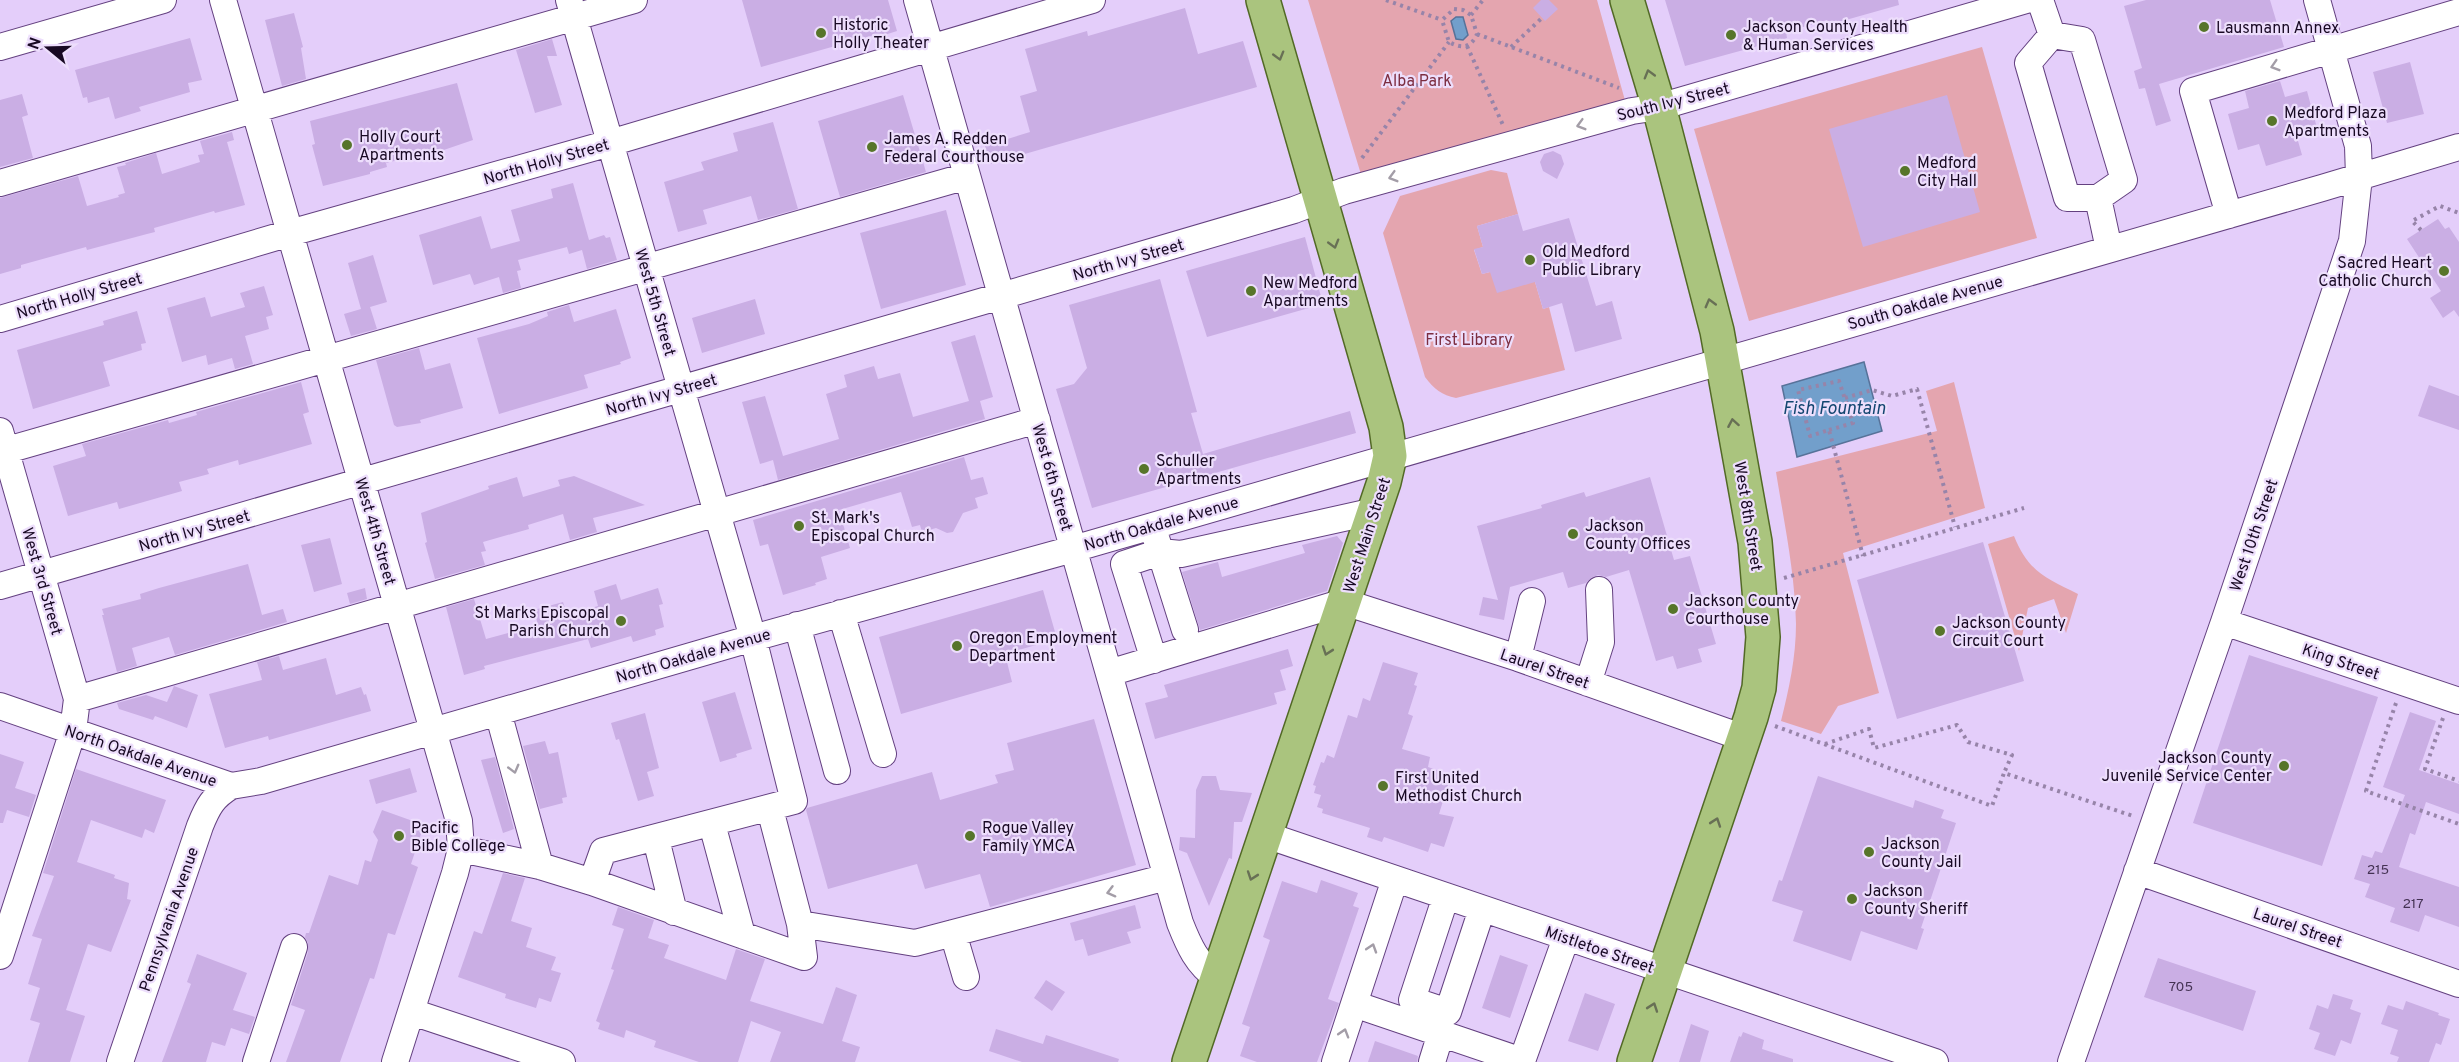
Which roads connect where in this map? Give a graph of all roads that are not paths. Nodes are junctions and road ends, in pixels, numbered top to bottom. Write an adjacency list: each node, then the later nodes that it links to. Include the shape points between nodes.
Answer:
1 (163, 0): 15 (street)
2 (223, 0): 19 (street, West 4th Street)
3 (634, 0): 12 (street)
4 (917, 0): 16 (street, West 6th Street)
5 (1092, 0): 16 (street, North Holly Street)
6 (1263, 0): 26 (main road, West Main Street, one-way to 26)
7 (1627, 0): 18 (main road, West 8th Street, one-way to 7)
8 (2026, 0): 11 (street, South Ivy Street)
9 (2040, 0): 14 (street)
10 (2317, 0): 17 (street, West 10th Street)
11 (1970, 8): 18 (street, South Ivy Street)
12 (572, 9): 19 (street); 20 (street, West 5th Street)
13 (2459, 12): 17 (street)
14 (2052, 35): 25 (street, via 2082,40 2124,180); 25 (street, via 2028,63 2067,198)
15 (0, 47)
16 (930, 47): 20 (street, North Holly Street); 22 (street, West 6th Street)
17 (2331, 49): 23 (street, West 10th Street, via 2358,146); 27 (street, one-way to 27, via 2193,91)
18 (1659, 108): 26 (street, South Ivy Street, one-way to 26, via 1632,111); 34 (main road, West 8th Street, one-way to 18)
19 (255, 109): 24 (street); 28 (street, West 4th Street)
20 (610, 143): 28 (street, North Holly Street); 30 (street, West 5th Street)
21 (2459, 147): 23 (street, South Oakdale Avenue)
22 (967, 176): 30 (street); 31 (street, West 6th Street)
23 (2359, 177): 27 (street, South Oakdale Avenue); 52 (street, West 10th Street, via 2352,241)
24 (0, 183)
25 (2098, 198): 29 (street)
26 (1321, 200): 31 (street, North Ivy Street); 38 (main road, West Main Street, one-way to 38, via 1386,427)
27 (2229, 215): 29 (street, South Oakdale Avenue)
28 (290, 233): 32 (street, North Holly Street); 33 (street, West 4th Street)
29 (2109, 249): 34 (street, South Oakdale Avenue)
30 (646, 267): 33 (street); 35 (street, West 5th Street)
31 (1001, 296): 35 (street, North Ivy Street); 36 (street, West 6th Street)
32 (0, 319)
33 (326, 359): 37 (street); 39 (street, West 4th Street)
34 (1722, 360): 38 (street, South Oakdale Avenue); 64 (main road, West 8th Street, one-way to 34, via 1759,688 1763,637 1760,585)
35 (681, 389): 39 (street, North Ivy Street); 41 (street, West 5th Street)
36 (1036, 420): 41 (street); 43 (street, West 6th Street)
37 (2, 444): 45 (street, West 3rd Street)
38 (1390, 456): 40 (main road, West Main Street); 42 (street, North Oakdale Avenue)
39 (361, 481): 45 (street, North Ivy Street); 50 (street, West 4th Street)
40 (1375, 511): 44 (street, via 1181,554); 49 (main road, West Main Street)
41 (717, 513): 50 (street); 55 (street, West 5th Street)
42 (1152, 526): 43 (street, North Oakdale Avenue); 44 (street)
43 (1073, 549): 51 (street, North Oakdale Avenue); 58 (street, West 6th Street)
44 (1160, 552): 54 (street); 57 (street, via 1124,564)
45 (41, 574): 46 (street, North Ivy Street); 60 (street, West 3rd Street)
46 (0, 586)
47 (1599, 590): 59 (street, via 1601,642)
48 (1533, 601): 56 (street)
49 (1344, 602): 56 (street, Laurel Street); 57 (street); 72 (main road, West Main Street, one-way to 72)
50 (397, 605): 60 (street); 66 (street, West 4th Street)
51 (841, 614): 53 (street, North Oakdale Avenue); 67 (street)
52 (2224, 622): 61 (street, King Street); 76 (street, West 10th Street)
53 (797, 625): 55 (street, North Oakdale Avenue); 68 (street)
54 (1185, 630)
55 (753, 638): 63 (street, North Oakdale Avenue); 70 (street, West 5th Street, via 794,801)
56 (1518, 658): 59 (street, Laurel Street)
57 (1154, 660): 58 (street)
58 (1109, 673): 77 (street, West 6th Street)
59 (1588, 683): 64 (street, Laurel Street)
60 (77, 699): 65 (street, West 3rd Street)
61 (2455, 699)
62 (0, 706): 65 (street, North Oakdale Avenue)
63 (498, 712): 66 (street, North Oakdale Avenue); 75 (street, one-way to 75)
64 (1748, 727): 89 (main road, West 8th Street, one-way to 64)
65 (73, 731): 69 (street, North Oakdale Avenue); 88 (street, West 3rd Street)
66 (433, 731): 69 (street, North Oakdale Avenue, via 261,782); 74 (street, West 4th Street, via 459,821)
67 (884, 754)
68 (837, 771)
69 (231, 786): 96 (street, Pennsylvania Avenue, via 217,794 206,810)
70 (770, 809): 71 (street); 83 (street)
71 (712, 824): 73 (street); 85 (street)
72 (1266, 835): 78 (street, Mistletoe Street); 91 (main road, West Main Street, one-way to 91)
73 (656, 839): 79 (street, via 603,851); 82 (street)
74 (461, 849): 75 (street); 94 (street, West 4th Street)
75 (540, 866): 79 (street)
76 (2138, 871): 92 (street, Laurel Street); 106 (street, West 10th Street)
77 (1167, 877): 84 (street, one-way to 84); 91 (street, West 6th Street, via 1189,947 1204,969)
78 (1395, 879): 80 (street, Mistletoe Street); 93 (street, one-way to 78)
79 (592, 882): 82 (street)
80 (1446, 896): 81 (street, Mistletoe Street); 81 (street, via 1412,1000 1448,1012)
81 (1482, 909): 86 (street, Mistletoe Street)
82 (674, 912): 85 (street)
83 (800, 924): 84 (street, via 915,943); 85 (street, via 804,957)
84 (953, 933): 90 (street)
85 (741, 935)
86 (1566, 938): 89 (street, Mistletoe Street); 103 (street)
87 (294, 947): 97 (street)
88 (0, 956)
89 (1665, 971): 104 (main road, West 8th Street, one-way to 89); 105 (street, Mistletoe Street)
90 (966, 977)
91 (1217, 978): 100 (main road, West Main Street)
92 (2459, 984)
93 (1354, 1004): 95 (street); 101 (street, one-way to 93)
94 (412, 1012): 98 (street, West 4th Street); 99 (street)
95 (1441, 1033): 102 (street); 103 (street)
96 (120, 1062)
97 (256, 1062)
98 (395, 1062)
99 (562, 1062)
100 (1189, 1062)
101 (1335, 1062)
102 (1432, 1062)
103 (1524, 1062)
104 (1634, 1062)
105 (1935, 1062)
106 (2071, 1062)

